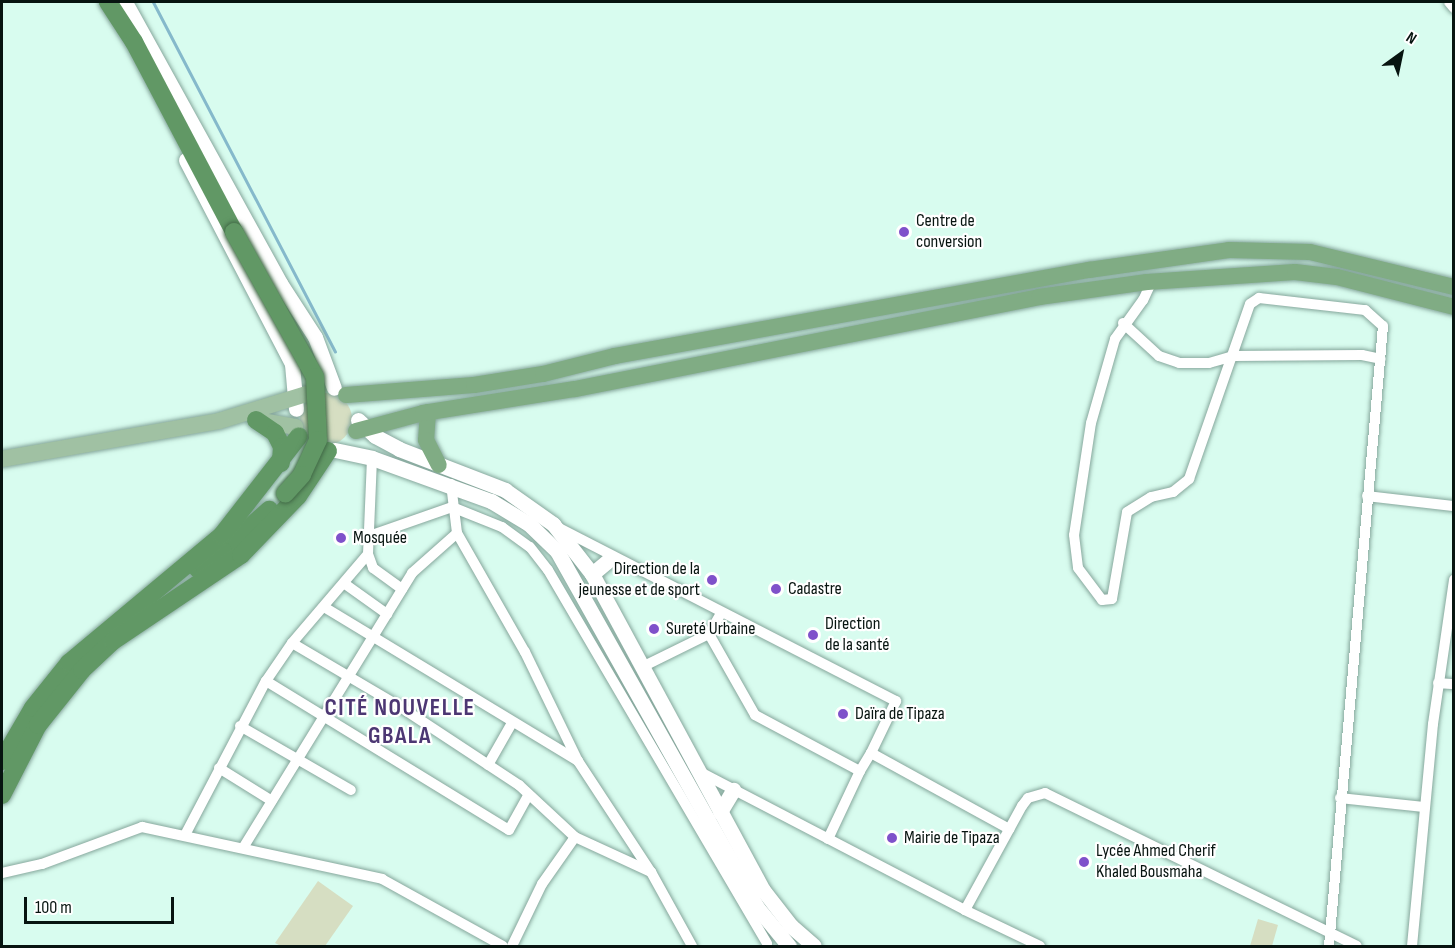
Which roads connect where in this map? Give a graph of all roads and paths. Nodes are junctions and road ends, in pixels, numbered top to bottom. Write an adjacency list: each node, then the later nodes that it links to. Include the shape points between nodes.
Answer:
1 (107, 2): 6 (highway); 14 (main road, via 292,364)
2 (125, 2): 5 (main road)
3 (1449, 2): 4 (street)
4 (1454, 8)
5 (146, 40): 6 (highway); 13 (main road, via 315,337)
6 (181, 130): 32 (highway, bridge, via 315,377 318,440 302,475)
7 (1152, 281): 9 (highway, via 1295,272 1337,277); 10 (street, via 1143,300); 15 (highway, via 1039,297 575,389)
8 (1454, 287): 13 (highway, via 1310,252 1229,250 1089,270 615,356 543,374 474,385)
9 (1454, 307)
10 (1123, 323): 11 (street, via 1159,356 1179,363 1209,363); 11 (street, via 1091,423 1074,536 1078,568 1102,600 1112,598 1127,512 1151,497 1173,492 1189,479)
11 (1233, 356): 12 (street, via 1362,355); 12 (street, via 1244,314 1259,298 1365,310 1383,326)
12 (1381, 359): 26 (street)
13 (340, 392): 14 (main road, via 316,389); 18 (main road, via 356,409)
14 (299, 400): 17 (main road); 19 (main road)
15 (428, 412): 18 (highway); 24 (highway, via 426,440)
16 (256, 420): 17 (main road); 19 (main road); 23 (highway, via 275,433 282,447)
17 (219, 421): 22 (main road)
18 (360, 426): 20 (main road, via 347,443); 24 (main road)
19 (297, 431): 20 (main road, via 308,446); 23 (highway)
20 (331, 451): 21 (main road); 40 (highway, via 298,496 241,555)
21 (372, 458): 25 (main road); 31 (street)
22 (2, 459)
23 (281, 463): 38 (highway, via 222,535)
24 (439, 465): 29 (main road, via 505,490)
25 (451, 484): 28 (street); 81 (main road, via 516,514 566,564)
26 (1367, 496): 27 (street); 68 (street)
27 (1454, 506)
28 (452, 507): 30 (street); 31 (street); 81 (street, via 502,526 539,558)
29 (553, 524): 34 (street); 35 (main road)
30 (457, 533): 39 (street, via 411,573); 59 (street, via 525,652)
31 (372, 535): 33 (street)
32 (223, 551): 38 (highway); 40 (highway)
33 (368, 554): 37 (street); 39 (street, via 373,568)
34 (611, 558): 35 (main road); 43 (street)
35 (592, 574): 48 (main road)
36 (1454, 580): 41 (street)
37 (345, 584): 42 (street); 44 (street)
38 (158, 589): 58 (highway, via 69,663 33,708)
39 (402, 589): 44 (street)
40 (174, 600): 66 (highway, via 113,641 60,694 16,762)
41 (1451, 605): 51 (street)
42 (324, 607): 46 (street); 47 (street)
43 (721, 613): 45 (street); 56 (street, via 896,701)
44 (387, 614): 46 (street)
45 (709, 634): 48 (street); 63 (street, via 755,715)
46 (374, 636): 49 (street); 54 (street)
47 (291, 643): 49 (street); 50 (street)
48 (642, 667): 62 (main road)
49 (349, 676): 53 (street); 60 (street)
50 (266, 681): 53 (street); 55 (street)
51 (1438, 683): 52 (street); 70 (street)
52 (1454, 684)
53 (324, 718): 57 (street); 67 (street, via 509,830)
54 (513, 723): 59 (street); 60 (street)
55 (240, 726): 57 (street); 61 (street)
56 (871, 753): 63 (street); 72 (street)
57 (298, 759): 64 (street); 69 (street)
58 (2, 761)
59 (578, 761): 77 (street)
60 (488, 765): 67 (street, via 519,785)
61 (219, 768): 69 (street); 73 (street)
62 (697, 770): 65 (street); 71 (main road)
63 (860, 771): 75 (street)
64 (351, 790)
65 (733, 790): 71 (main road); 75 (street)
66 (2, 795)
67 (528, 796): 74 (street)
68 (1340, 798): 70 (street); 80 (street)
69 (272, 801): 76 (street)
70 (1424, 807): 91 (street)
71 (720, 812): 87 (main road, via 763,890)
72 (1009, 829): 79 (street); 80 (street, via 1029,798 1045,792 1057,795)
73 (185, 835): 76 (street); 78 (street, via 134,828 42,864)
74 (575, 837): 77 (street); 84 (street, via 542,884)
75 (828, 839): 79 (street)
76 (243, 848): 82 (street, via 382,879)
77 (651, 872): 85 (street)
78 (2, 873)
79 (965, 910): 88 (street)
80 (1331, 934): 89 (street); 90 (street)
81 (768, 940): 86 (main road)
82 (487, 942): 83 (street)
83 (504, 946)
84 (512, 946)
85 (692, 946)
86 (789, 946)
87 (814, 946)
88 (1040, 946)
89 (1329, 946)
90 (1357, 946)
91 (1412, 946)

